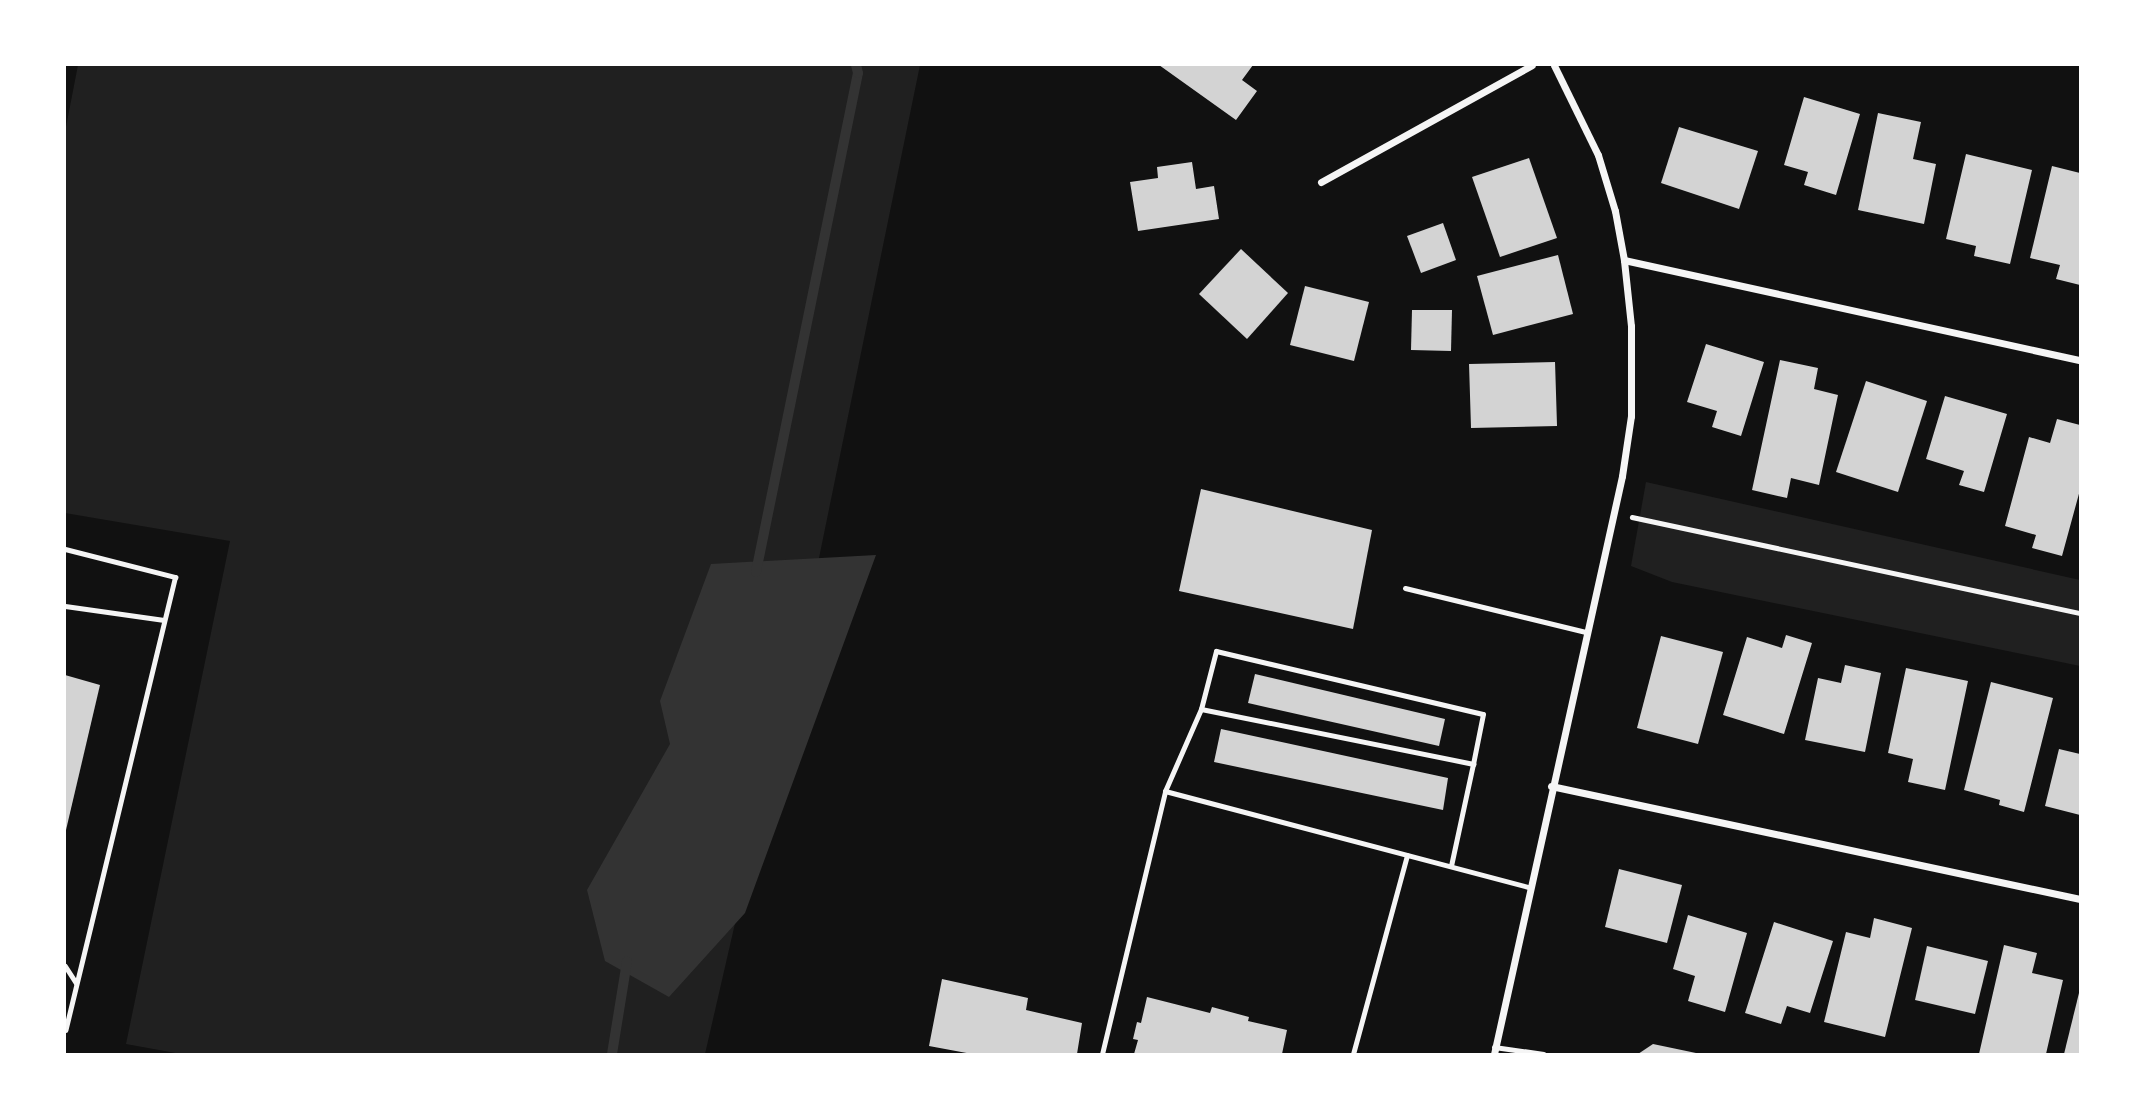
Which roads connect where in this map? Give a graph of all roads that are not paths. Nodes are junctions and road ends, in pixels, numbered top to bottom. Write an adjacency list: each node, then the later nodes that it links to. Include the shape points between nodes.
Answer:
1 (1532, 65): 3 (street)
2 (1555, 65): 4 (street, via 1598,155)
3 (1321, 182)
4 (1624, 260): 5 (street); 10 (street, via 1631,326 1631,416)
5 (2080, 360)
6 (65, 549): 9 (lane, via 175,577)
7 (1405, 588): 10 (lane)
8 (65, 606): 9 (lane)
9 (164, 620): 20 (lane)
10 (1586, 632): 13 (street)
11 (1201, 709): 12 (lane); 12 (lane, via 1216,651 1483,714); 14 (lane)
12 (1473, 764): 16 (lane)
13 (1551, 786): 17 (street); 18 (street)
14 (1165, 791): 15 (lane); 23 (lane)
15 (1407, 855): 16 (lane); 24 (lane)
16 (1451, 866): 17 (lane)
17 (1529, 887): 22 (street)
18 (2080, 899)
19 (65, 967): 20 (lane)
20 (76, 984): 21 (lane)
21 (65, 1030)
22 (1493, 1052): 25 (lane)
23 (1102, 1054)
24 (1353, 1054)
25 (1544, 1054)

